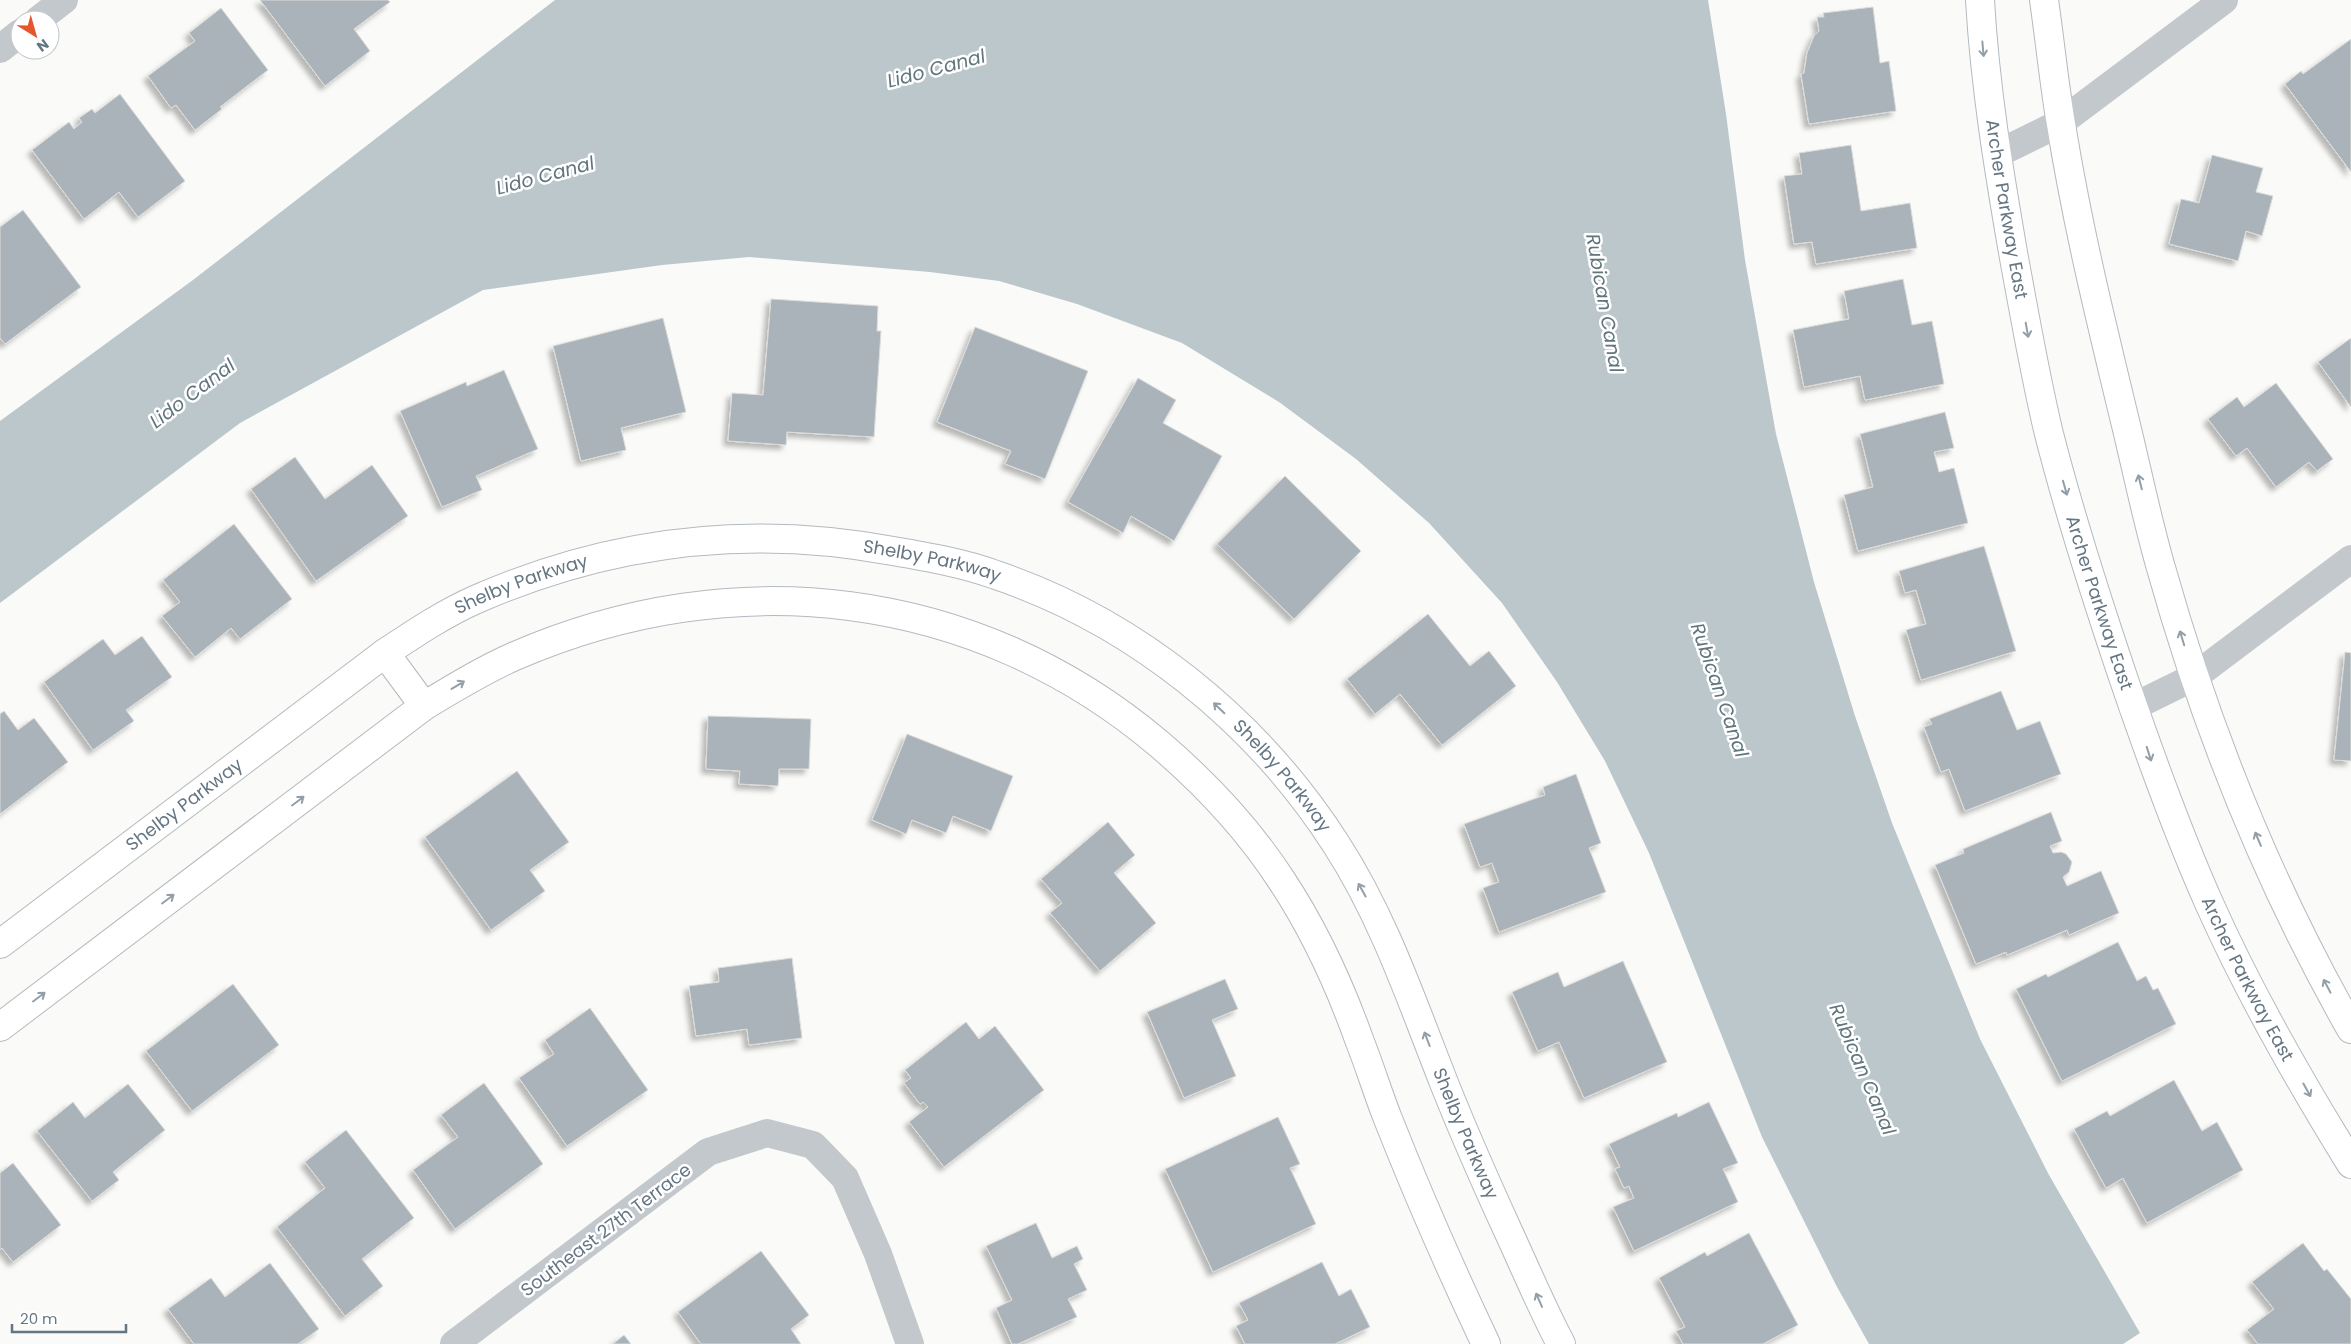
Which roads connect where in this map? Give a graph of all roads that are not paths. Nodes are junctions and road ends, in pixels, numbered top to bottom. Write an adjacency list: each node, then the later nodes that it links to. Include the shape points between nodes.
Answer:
1 (64, 0): 5 (street)
2 (1980, 0): 7 (street, Archer Parkway East, one-way to 7, via 1983,52)
3 (2044, 0): 6 (street)
4 (2224, 0): 6 (street)
5 (51, 10)
6 (2060, 123): 7 (street); 10 (street, one-way to 6, via 2161,567 2088,267)
7 (1997, 154): 12 (street, Archer Parkway East, one-way to 12, via 2049,434 2091,582)
8 (2351, 559): 10 (street)
9 (385, 652): 11 (street); 13 (street, Shelby Parkway); 20 (street, Shelby Parkway, one-way to 9, via 1461,1127 1396,960 1339,848 1280,767 1208,697 1128,638 1040,592 995,574 948,561 852,543 756,537 661,544 570,565 477,599)
10 (2194, 677): 12 (street); 15 (street, one-way to 10, via 2281,894)
11 (424, 706): 14 (street, one-way to 11); 19 (street, one-way to 19, via 468,679 567,636 674,609 777,601 872,609 965,632 1052,670 1093,694 1132,721 1214,795 1282,882 1338,985 1386,1115)
12 (2133, 707): 16 (street, Archer Parkway East, one-way to 16, via 2155,773 2209,904 2255,997)
13 (0, 944)
14 (0, 1027)
15 (2351, 1029)
16 (2351, 1164)
17 (454, 1344): 18 (street, Southeast 27th Terrace, via 708,1152 767,1133 813,1145 845,1178 878,1254)
18 (910, 1344)
19 (1486, 1344)
20 (1561, 1344)

